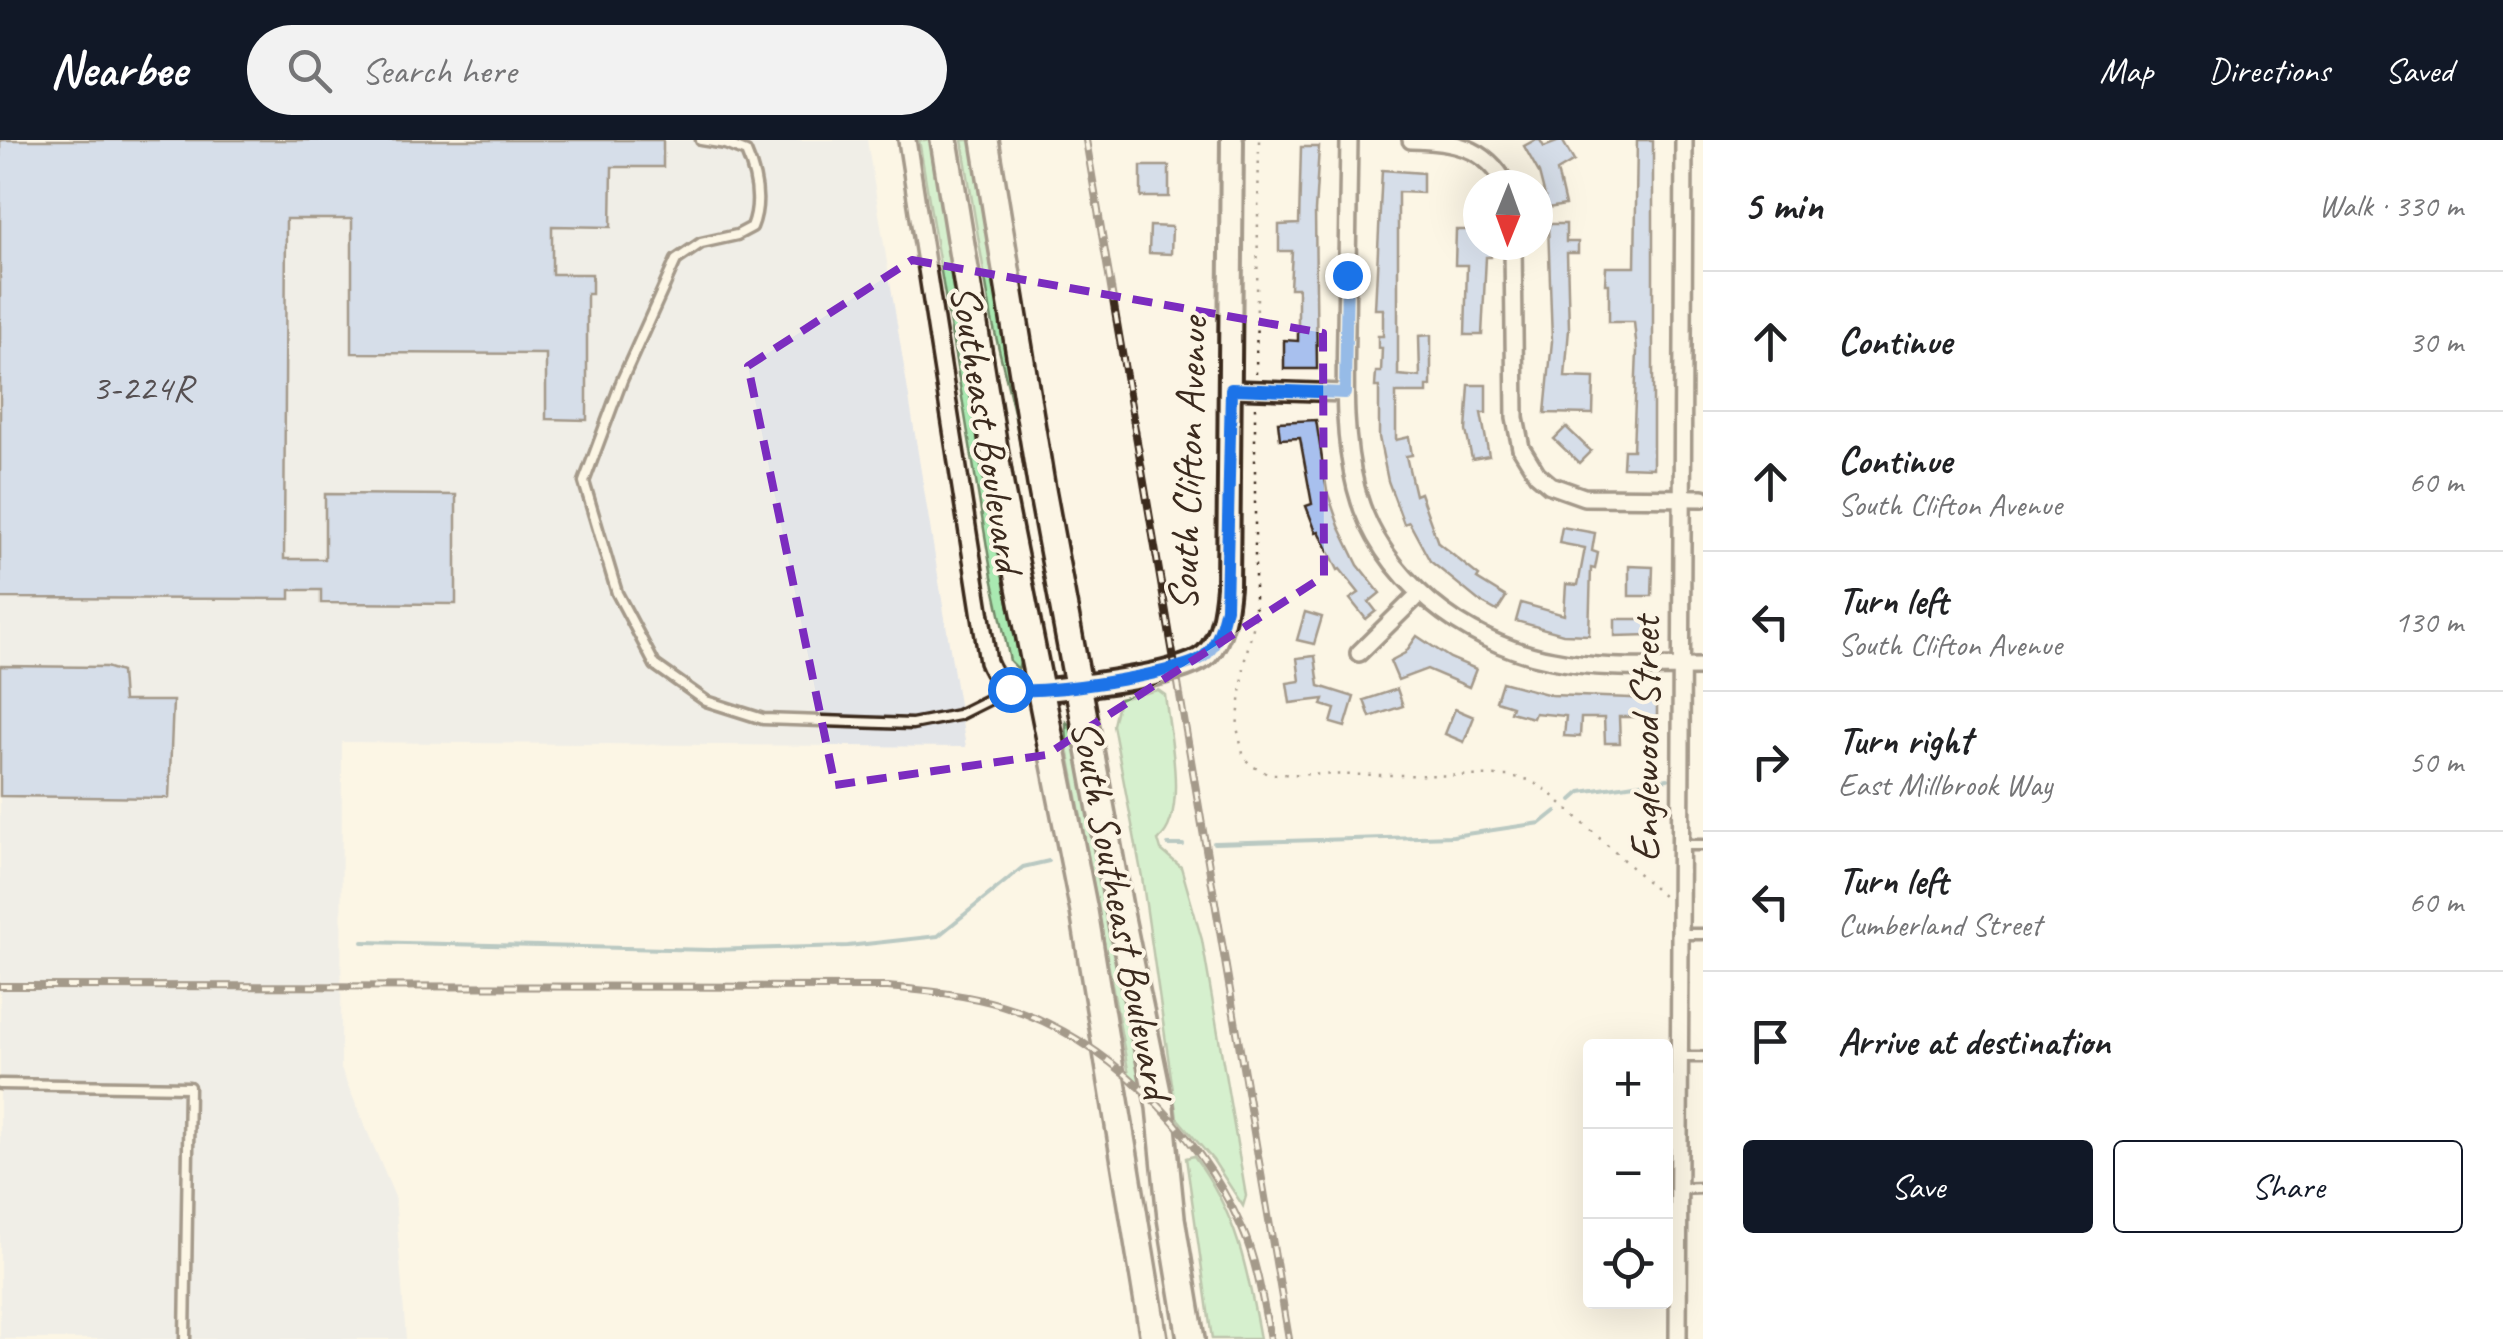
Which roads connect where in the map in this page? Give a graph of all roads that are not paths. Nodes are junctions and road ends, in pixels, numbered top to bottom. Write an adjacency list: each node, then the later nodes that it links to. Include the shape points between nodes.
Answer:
1 (701, 140): 20 (lane, via 746,152 758,211 752,227 676,260 584,482 617,593 656,665 706,701 763,719 912,724 958,715)
2 (907, 140): 20 (street, Southeast Boulevard, via 988,662)
3 (944, 140): 21 (main road, South Southeast Boulevard)
4 (985, 140): 19 (main road, South Southeast Boulevard)
5 (1232, 140): 11 (street, South Clifton Avenue)
6 (1349, 140): 12 (street)
7 (1411, 140): 9 (street, via 1476,150)
8 (1684, 140): 13 (street, Englewood Street)
9 (1497, 170)
10 (1512, 260): 13 (street, via 1514,405 1528,462 1566,493)
11 (1231, 389): 12 (street); 19 (street, South Clifton Avenue, via 1228,587 1214,643 1206,656 1175,670)
12 (1345, 393): 15 (street, via 1360,501 1386,551)
13 (1681, 498): 14 (street); 17 (street, Englewood Street)
14 (1703, 498)
15 (1420, 593): 16 (street); 17 (street, via 1484,638 1529,655 1576,664)
16 (1359, 653)
17 (1680, 667): 18 (street); 22 (street, Englewood Street)
18 (1703, 667)
19 (1078, 686): 21 (street, South Clifton Avenue); 33 (main road, South Southeast Boulevard, via 1160,1107)
20 (1010, 689): 21 (street)
21 (1038, 691): 32 (main road, South Southeast Boulevard, via 1084,912)
22 (1679, 845): 23 (lane); 24 (street, Englewood Street)
23 (1703, 845)
24 (1679, 934): 25 (lane); 26 (street, Englewood Street)
25 (1703, 934)
26 (1679, 1057): 27 (lane); 30 (street, Englewood Street)
27 (1703, 1057)
28 (0, 1084): 31 (lane, via 190,1087)
29 (1703, 1188): 30 (lane)
30 (1678, 1189): 34 (street, Englewood Street)
31 (185, 1339)
32 (1154, 1339)
33 (1191, 1339)
34 (1678, 1339)

